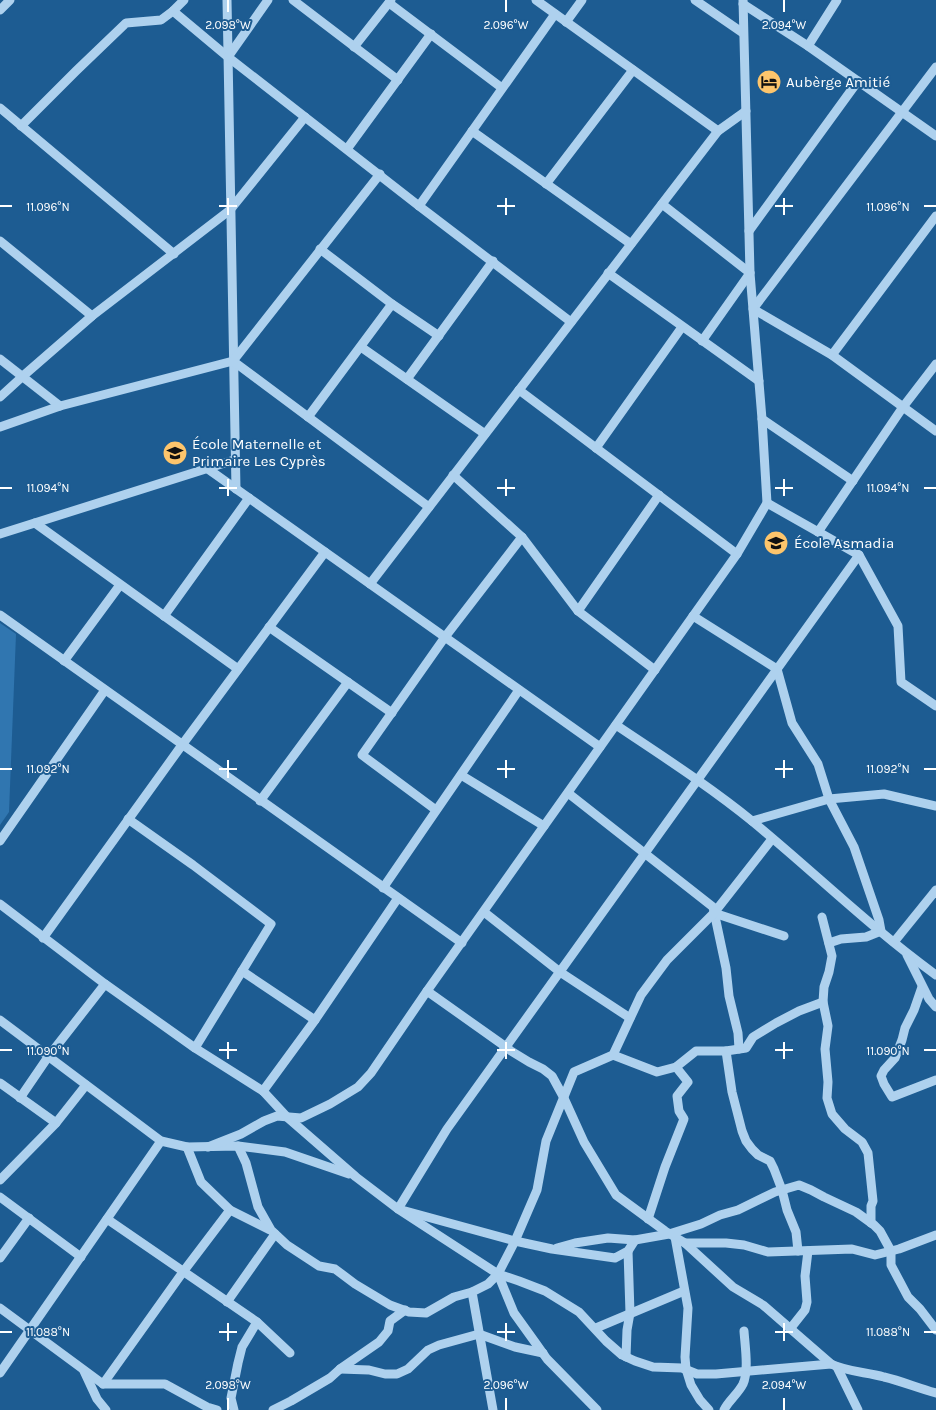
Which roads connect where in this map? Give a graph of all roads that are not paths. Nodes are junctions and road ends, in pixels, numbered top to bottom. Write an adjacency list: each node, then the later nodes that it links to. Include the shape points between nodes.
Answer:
1 (10, 0): 12 (street)
2 (184, 0): 13 (street)
3 (227, 0): 20 (street)
4 (268, 0): 20 (street)
5 (293, 0): 19 (street)
6 (536, 0): 14 (street)
7 (582, 0): 15 (street)
8 (695, 0): 16 (street)
9 (837, 0): 18 (street)
10 (390, 1): 17 (street); 19 (street)
11 (743, 2): 16 (street); 18 (street)
12 (0, 10)
13 (173, 11): 20 (street); 30 (street, via 161,20 126,23)
14 (555, 14): 15 (street); 25 (street)
15 (566, 22): 22 (street)
16 (743, 33): 27 (street)
17 (431, 34): 23 (street); 25 (street)
18 (808, 46): 24 (street)
19 (354, 47): 23 (street)
20 (228, 57): 29 (street); 39 (street)
21 (936, 67): 28 (street)
22 (634, 70): 32 (street); 36 (street)
23 (398, 80): 34 (street)
24 (858, 80): 28 (street); 41 (street)
25 (502, 88): 31 (street)
26 (0, 108): 30 (street)
27 (746, 111): 32 (street); 41 (street)
28 (903, 112): 33 (street); 50 (street)
29 (305, 117): 34 (street); 39 (street)
30 (22, 126): 45 (street)
31 (472, 131): 36 (street); 38 (street)
32 (718, 131): 37 (street)
33 (936, 136)
34 (347, 149): 35 (street)
35 (380, 174): 38 (street); 44 (street)
36 (546, 184): 43 (street)
37 (662, 204): 43 (street); 48 (street)
38 (420, 206): 46 (street)
39 (230, 210): 45 (street); 59 (street)
40 (936, 216): 57 (street)
41 (749, 231): 48 (street)
42 (0, 241): 51 (street)
43 (630, 244): 47 (street)
44 (320, 250): 49 (street); 59 (street)
45 (174, 254): 51 (street)
46 (493, 262): 52 (street); 54 (street)
47 (608, 273): 52 (street); 53 (street)
48 (750, 273): 50 (street); 55 (street)
49 (392, 304): 54 (street); 56 (street)
50 (753, 309): 57 (street); 63 (street)
51 (92, 316): 61 (street)
52 (571, 322): 64 (street)
53 (682, 327): 55 (street); 73 (street)
54 (439, 336): 62 (street)
55 (702, 341): 63 (street)
56 (361, 346): 62 (street); 68 (street)
57 (832, 355): 67 (street)
58 (0, 359): 61 (street)
59 (233, 361): 66 (street); 68 (street); 74 (street)
60 (936, 364): 67 (street)
61 (23, 376): 65 (street); 66 (street)
62 (407, 379): 72 (street)
63 (759, 382): 69 (street)
64 (519, 390): 72 (street); 73 (street)
65 (0, 397)
66 (60, 406): 70 (street)
67 (903, 407): 71 (street); 77 (street)
68 (308, 418): 82 (street)
69 (762, 419): 77 (street); 81 (street)
70 (0, 427)
71 (936, 431)
72 (485, 434): 76 (street)
73 (596, 448): 79 (street)
74 (234, 460): 75 (street); 78 (street)
75 (208, 469): 78 (street); 83 (street)
76 (453, 475): 82 (street); 86 (street)
77 (853, 481): 84 (street)
78 (236, 488): 80 (street)
79 (659, 495): 88 (street); 92 (street)
80 (249, 498): 87 (street); 94 (street)
81 (767, 503): 84 (street); 88 (street)
82 (429, 507): 90 (street)
83 (35, 523): 85 (street); 91 (street)
84 (818, 532): 89 (street)
85 (0, 534)
86 (522, 538): 92 (street); 97 (street)
87 (325, 552): 90 (street); 96 (street)
88 (737, 554): 95 (street)
89 (859, 555): 100 (street); 105 (street, via 898,626 902,682)
90 (370, 584): 97 (street)
91 (120, 585): 94 (street); 98 (street)
92 (578, 611): 101 (street)
93 (0, 616): 98 (street)
94 (164, 616): 99 (street)
95 (693, 616): 100 (street); 101 (street)
96 (269, 627): 99 (street); 102 (street)
97 (445, 637): 104 (street); 106 (street)
98 (64, 661): 103 (street)
99 (238, 669): 108 (street)
100 (777, 669): 111 (street); 113 (street, via 792,723 818,764)
101 (655, 670): 107 (street)
102 (348, 682): 106 (street); 114 (street)
103 (105, 690): 108 (street); 121 (street)
104 (520, 690): 109 (street); 110 (street)
105 (936, 706)
106 (392, 713): 116 (street, via 362,754)
107 (616, 725): 109 (street); 111 (street)
108 (182, 744): 114 (street); 117 (street)
109 (600, 747): 112 (street)
110 (461, 774): 116 (street); 119 (street)
111 (697, 780): 118 (street); 122 (street)
112 (568, 793): 119 (street); 122 (street)
113 (829, 799): 115 (street, via 884,794); 118 (street); 130 (street, via 854,847)
114 (260, 800): 123 (street)
115 (936, 806)
116 (436, 810): 123 (street)
117 (128, 819): 132 (street); 137 (street, via 271,924)
118 (752, 821): 120 (street)
119 (544, 826): 127 (street)
120 (772, 838): 128 (street); 130 (street)
121 (0, 841)
122 (645, 853): 128 (street, via 713,907); 138 (street)
123 (383, 888): 125 (street)
124 (936, 890): 133 (street)
125 (398, 898): 135 (street); 147 (street)
126 (0, 904): 132 (street)
127 (484, 912): 135 (street); 138 (street)
128 (714, 913): 131 (street); 145 (street, via 667,960); 150 (street)
129 (822, 917): 134 (street)
130 (881, 931): 133 (street); 134 (street)
131 (784, 936)
132 (43, 938): 140 (street)
133 (894, 942): 136 (street)
134 (829, 943): 143 (street, via 832,956)
135 (462, 944): 142 (street)
136 (906, 953): 139 (street); 141 (street)
137 (242, 971): 147 (street); 149 (street)
138 (560, 972): 145 (street); 148 (street)
139 (936, 975)
140 (105, 984): 149 (street); 153 (street)
141 (922, 986): 144 (street); 155 (street, via 895,1058 882,1076 892,1097)
142 (427, 991): 148 (street); 161 (street, via 371,1074 358,1087 301,1118)
143 (823, 1002): 150 (street, via 776,1023 753,1037 746,1048); 176 (street, via 828,1026 825,1049 827,1098 832,1114 862,1142 868,1153 873,1201)
144 (936, 1007)
145 (630, 1018): 152 (street)
146 (0, 1020): 153 (street)
147 (315, 1020): 158 (street)
148 (506, 1047): 160 (street, via 552,1076); 171 (street, via 447,1129)
149 (196, 1048): 158 (street)
150 (739, 1049): 151 (street)
151 (726, 1051): 154 (street, via 696,1051); 169 (street, via 732,1092 746,1141 758,1155 770,1161)
152 (613, 1055): 154 (street, via 658,1072); 160 (street, via 574,1072)
153 (48, 1057): 157 (street); 159 (street)
154 (676, 1067): 175 (street, via 688,1082 677,1096 684,1119)
155 (936, 1080)
156 (0, 1083): 159 (street)
157 (86, 1085): 162 (street); 163 (street)
158 (263, 1091): 161 (street)
159 (20, 1098): 162 (street)
160 (564, 1098): 175 (street, via 584,1142 616,1195); 181 (street, via 546,1141 537,1190)
161 (287, 1117): 166 (street, via 277,1116 264,1121); 167 (street)
162 (56, 1123): 168 (street)
163 (161, 1141): 165 (street); 174 (street)
164 (238, 1146): 166 (street); 167 (street, via 286,1152); 177 (street, via 258,1207)
165 (187, 1148): 166 (street); 172 (street, via 201,1182)
166 (208, 1148)
167 (356, 1177): 171 (street)
168 (0, 1180)
169 (782, 1190): 176 (street, via 799,1185 856,1212); 179 (street); 185 (street, via 796,1232)
170 (0, 1197): 173 (street)
171 (398, 1209): 181 (street); 191 (street)
172 (230, 1210): 177 (street); 190 (street)
173 (29, 1218): 188 (street); 189 (street)
174 (106, 1219): 188 (street); 190 (street)
175 (648, 1219): 179 (street)
176 (871, 1223): 187 (street, via 880,1231)
177 (273, 1232): 194 (street); 196 (street, via 319,1266 335,1270 390,1305)
178 (936, 1235): 187 (street)
179 (672, 1236): 180 (street); 182 (street); 192 (street)
180 (635, 1240): 183 (street, via 608,1238); 184 (street)
181 (515, 1241): 183 (street); 191 (street)
182 (685, 1243): 185 (street, via 726,1243 768,1252); 200 (street, via 734,1288 763,1305)
183 (552, 1249): 184 (street, via 615,1258)
184 (628, 1251): 197 (street)
185 (798, 1251): 186 (street)
186 (808, 1251): 187 (street, via 852,1250 875,1255); 200 (street, via 805,1276 807,1302 805,1310)
187 (891, 1252): 202 (street, via 894,1273 908,1297)
188 (80, 1257): 201 (street)
189 (0, 1258)
190 (183, 1272): 194 (street); 214 (street)
191 (498, 1274): 193 (street, via 488,1284); 199 (street, via 545,1291 579,1312); 206 (street, via 514,1313)
192 (684, 1290): 197 (street); 211 (street, via 688,1308)
193 (472, 1292): 196 (street, via 454,1297 426,1313); 204 (street)
194 (227, 1302): 198 (street)
195 (0, 1308): 201 (street)
196 (405, 1310): 210 (street, via 390,1321 388,1331 379,1342)
197 (630, 1313): 199 (street); 207 (street)
198 (257, 1322): 205 (street); 218 (street, via 242,1347 231,1398)
199 (596, 1328): 207 (street)
200 (790, 1329): 208 (street)
201 (30, 1330): 209 (street); 213 (street)
202 (936, 1330)
203 (744, 1331): 212 (street)
204 (479, 1334): 206 (street); 210 (street, via 428,1350 408,1369 397,1374); 220 (street)
205 (290, 1353)
206 (543, 1353): 221 (street)
207 (626, 1357): 211 (street, via 653,1366)
208 (834, 1366): 212 (street); 215 (street); 224 (street)
209 (83, 1369): 214 (street); 216 (street)
210 (340, 1369): 219 (street)
211 (686, 1370): 212 (street, via 697,1374); 222 (street, via 691,1385)
212 (746, 1371): 223 (street, via 744,1383)
213 (0, 1373)
214 (103, 1384): 217 (street, via 165,1384)
215 (936, 1393)
216 (106, 1410)
217 (217, 1410)
218 (234, 1410)
219 (273, 1410)
220 (493, 1410)
221 (597, 1410)
222 (709, 1410)
223 (724, 1410)
224 (858, 1410)

